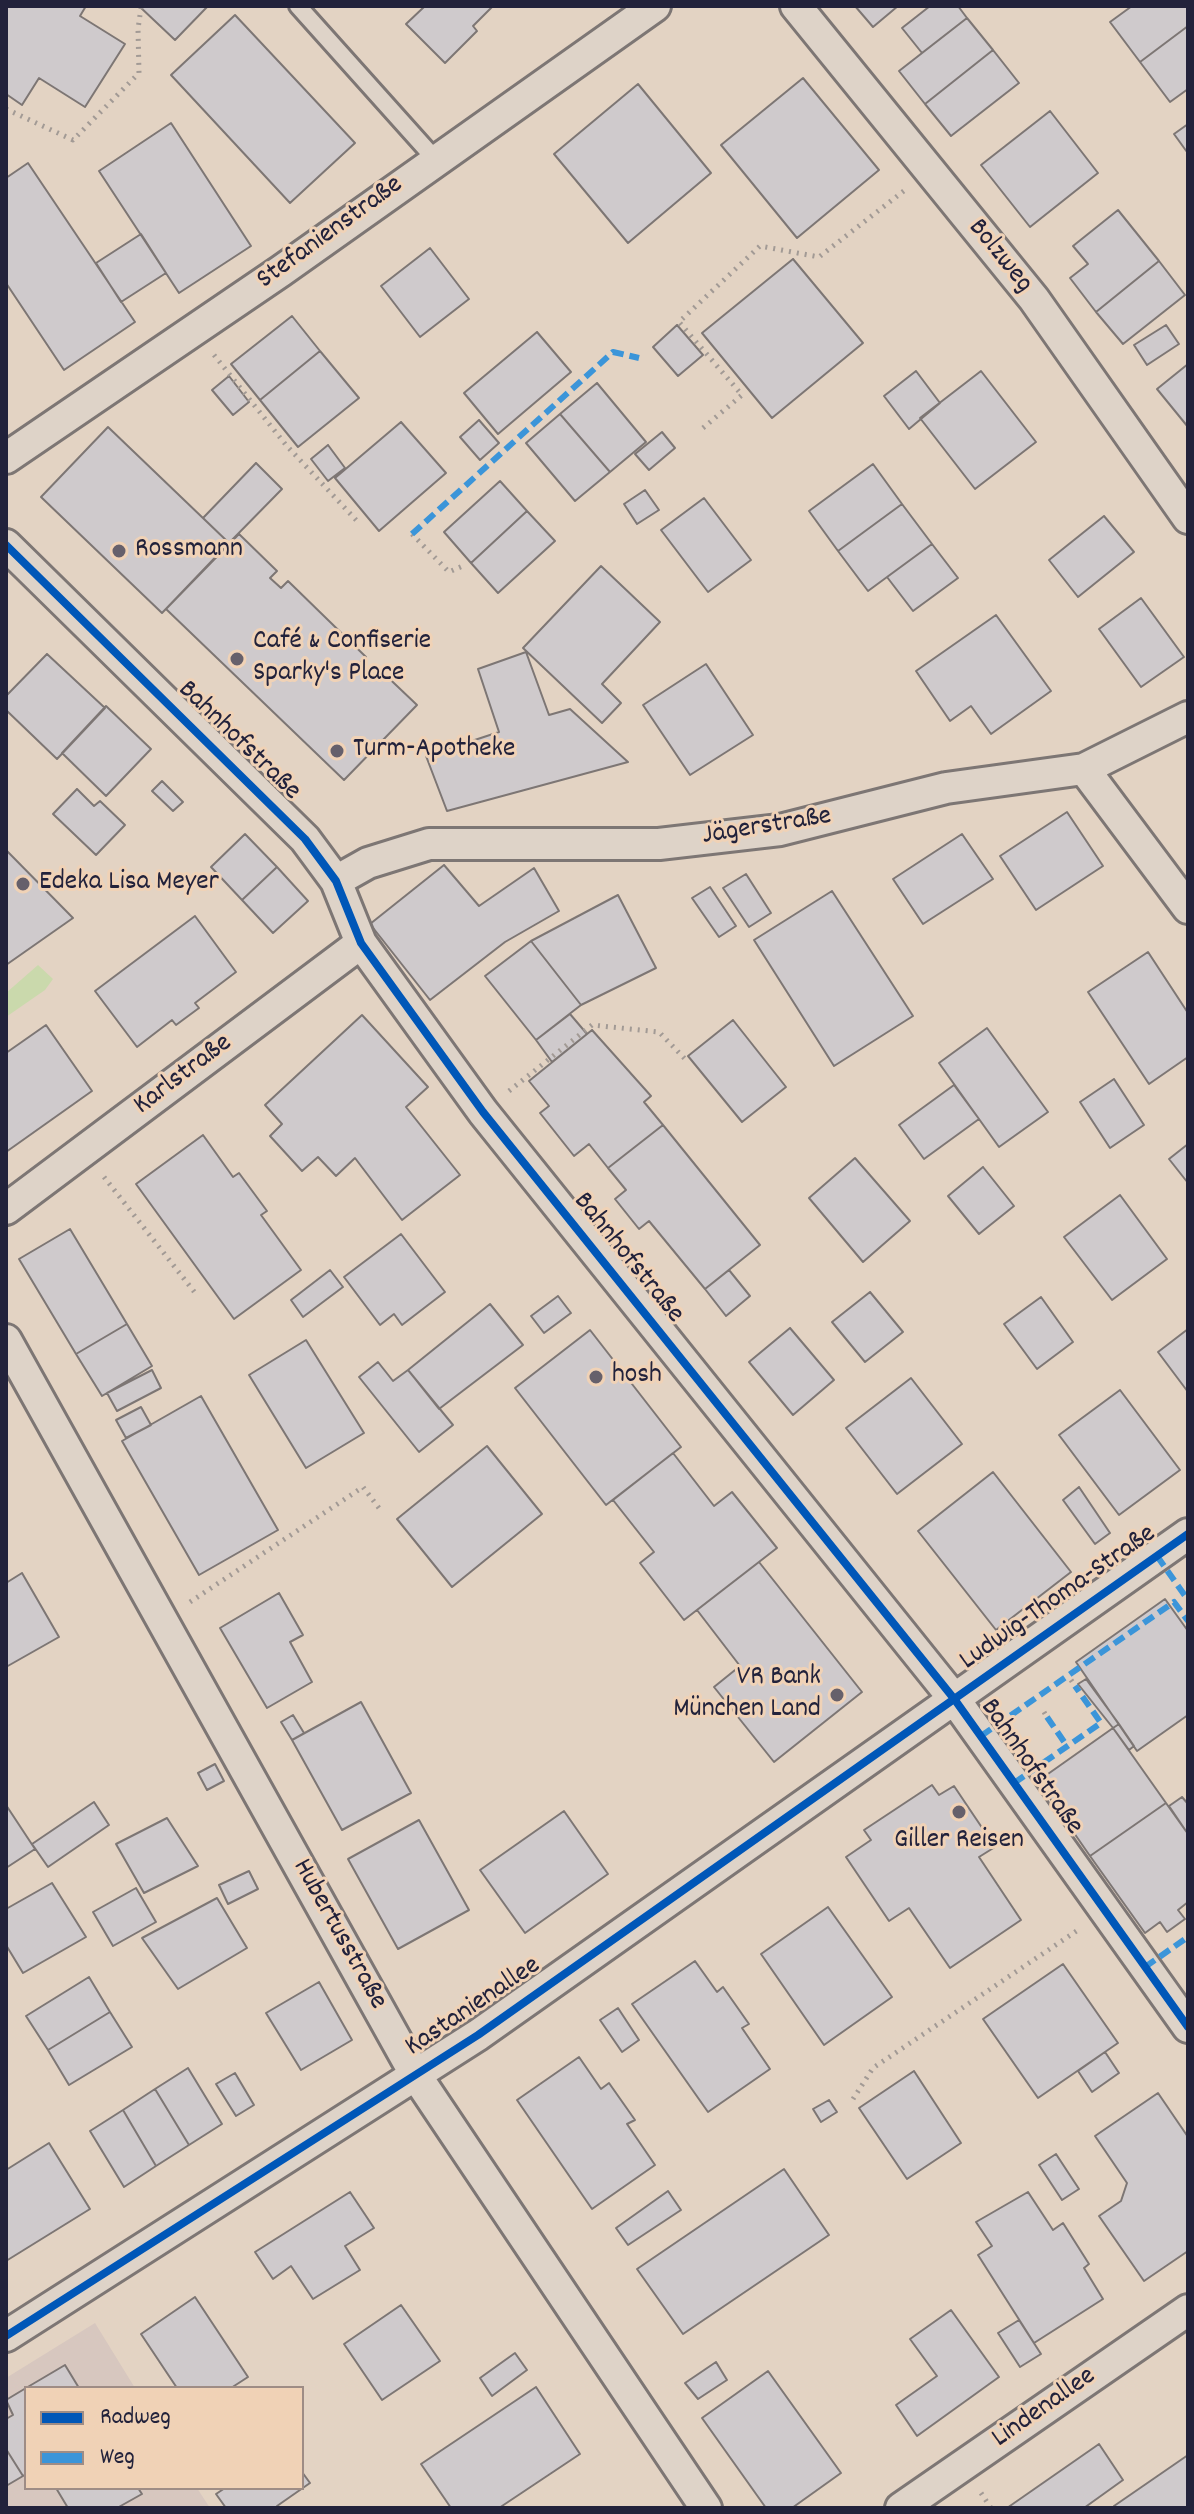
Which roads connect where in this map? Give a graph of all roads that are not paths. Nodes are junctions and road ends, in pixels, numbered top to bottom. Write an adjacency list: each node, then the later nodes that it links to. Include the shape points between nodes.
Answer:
1 (298, 6): 4 (lane)
2 (655, 6): 4 (street, Stefanienstraße)
3 (796, 6): 6 (street, Bolzweg, via 1034,299)
4 (435, 159): 5 (street, Stefanienstraße)
5 (6, 458)
6 (1188, 518)
7 (6, 545): 10 (street, Bahnhofstraße, via 305,839)
8 (1188, 717): 9 (street, Jägerstraße)
9 (1084, 769): 10 (street, Jägerstraße, via 946,788 780,830 659,844 429,844 368,863); 11 (street)
10 (336, 881): 12 (street, Bahnhofstraße)
11 (1188, 908)
12 (361, 943): 13 (street, Karlstraße); 16 (street, Bahnhofstraße, via 483,1112)
13 (6, 1209)
14 (6, 1340): 18 (street, Hubertusstraße)
15 (1188, 1534): 16 (street, Ludwig-Thoma-Straße)
16 (955, 1700): 17 (street, Bahnhofstraße); 18 (street, Kastanienallee)
17 (1188, 2027)
18 (415, 2074): 20 (street, Kastanienallee); 21 (street, Hubertusstraße)
19 (1188, 2310): 22 (street, Lindenallee)
20 (6, 2336)
21 (706, 2508)
22 (901, 2508)

